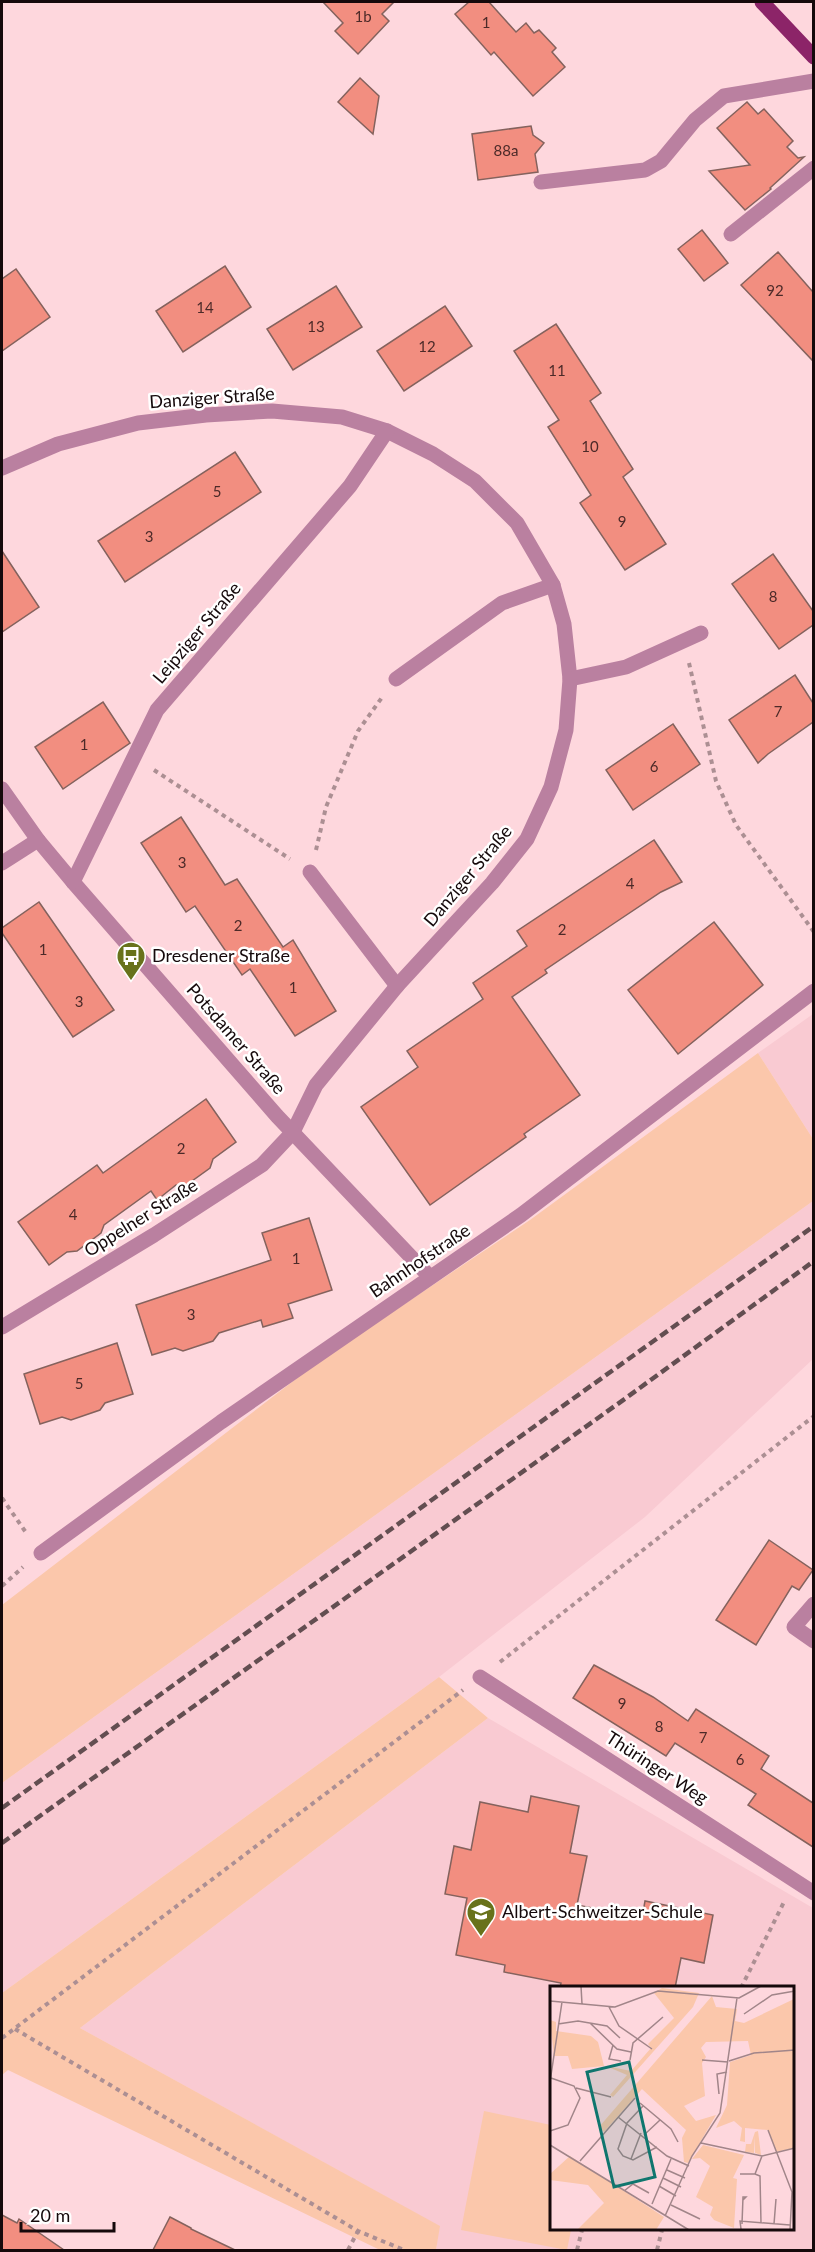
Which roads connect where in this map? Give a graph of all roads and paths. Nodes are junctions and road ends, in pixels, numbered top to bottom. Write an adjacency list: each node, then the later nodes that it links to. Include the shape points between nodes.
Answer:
1 (762, 2): 2 (main road)
2 (813, 57)
3 (813, 81): 5 (street, via 724,96 695,120 661,161 645,170)
4 (813, 168): 6 (street)
5 (541, 182)
6 (731, 234)
7 (387, 431): 8 (street, Danziger Straße, via 342,417 272,411 206,415 138,423 58,444); 9 (street, Danziger Straße, via 433,454 475,482 517,523); 14 (street, Leipziger Straße, via 350,486 158,710)
8 (2, 468)
9 (553, 585): 12 (street, via 502,603); 13 (street, Danziger Straße, via 564,624)
10 (701, 633): 11 (street)
11 (684, 641): 13 (street, via 626,667); 20 (path, via 716,782 736,825)
12 (396, 679): 18 (path, via 358,731 326,807)
13 (570, 679): 21 (street, Danziger Straße, via 567,730 551,787 527,838 492,883)
14 (134, 756): 18 (path); 19 (street, Leipziger Straße)
15 (2, 789): 16 (street, Potsdamer Straße)
16 (38, 840): 17 (street); 19 (street, Potsdamer Straße)
17 (2, 863)
18 (310, 872): 21 (street)
19 (72, 882): 23 (street, Potsdamer Straße)
20 (813, 932)
21 (397, 986): 23 (street, Danziger Straße, via 316,1085)
22 (813, 991): 24 (street, Bahnhofstraße, via 521,1215)
23 (293, 1132): 24 (street, Potsdamer Straße); 25 (street, Oppelner Straße, via 262,1164)
24 (430, 1276): 28 (street, Bahnhofstraße)
25 (2, 1327)
26 (813, 1416): 31 (path)
27 (2, 1498): 28 (path)
28 (41, 1552)
29 (813, 1604): 30 (street, via 794,1627)
30 (813, 1641)
31 (480, 1677): 32 (street, Thüringer Weg); 35 (path)
32 (795, 1881): 33 (street, Thüringer Weg); 34 (path)
33 (813, 1893)
34 (742, 1986)
35 (15, 2029): 36 (path); 37 (path)
36 (2, 2038)
37 (358, 2231): 40 (path); 41 (path)
38 (581, 2231): 42 (path)
39 (662, 2231): 43 (path)
40 (348, 2250)
41 (404, 2250)
42 (576, 2250)
43 (657, 2250)

